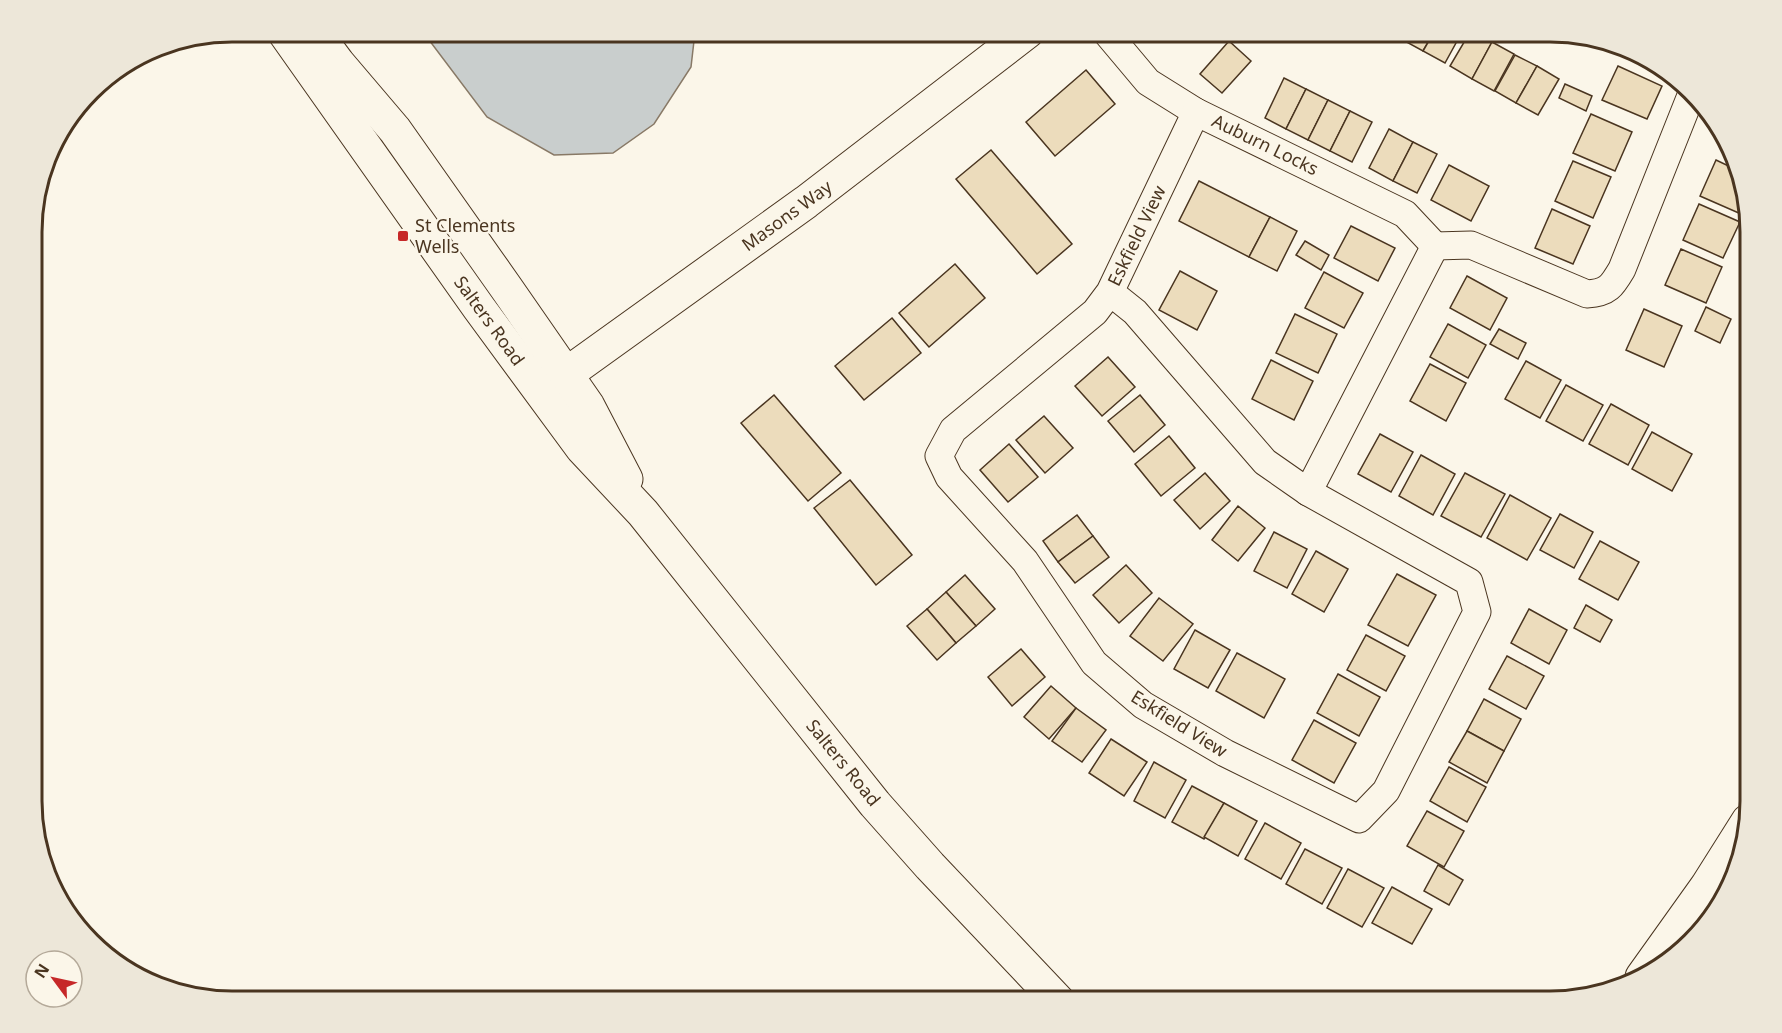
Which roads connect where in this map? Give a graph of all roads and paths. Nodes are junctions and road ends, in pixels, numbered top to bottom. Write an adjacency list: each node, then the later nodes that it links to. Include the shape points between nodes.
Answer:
1 (291, 42): 9 (main road, Salters Road, via 486,318)
2 (322, 42): 9 (main road, Salters Road, via 395,130)
3 (1014, 42): 9 (main road, Masons Way, via 806,202)
4 (1115, 42): 6 (street, Auburn Locks, via 1148,81)
5 (1688, 102): 7 (street, via 1622,269 1601,294 1587,294 1471,245)
6 (1197, 112): 7 (street, Auburn Locks, via 1405,214); 8 (street, Eskfield View)
7 (1435, 246): 10 (street)
8 (1110, 292): 10 (street, via 1135,312 1265,462); 10 (street, Eskfield View, via 1095,312 953,430 939,456 949,477 1025,561 1094,663 1143,705 1225,753 1359,819 1386,791 1477,612 1469,582)
9 (554, 384): 13 (main road, Salters Road, via 588,406 644,513 875,804)
10 (1308, 492)
11 (1735, 842): 12 (main road)
12 (1653, 961)
13 (1049, 991)

